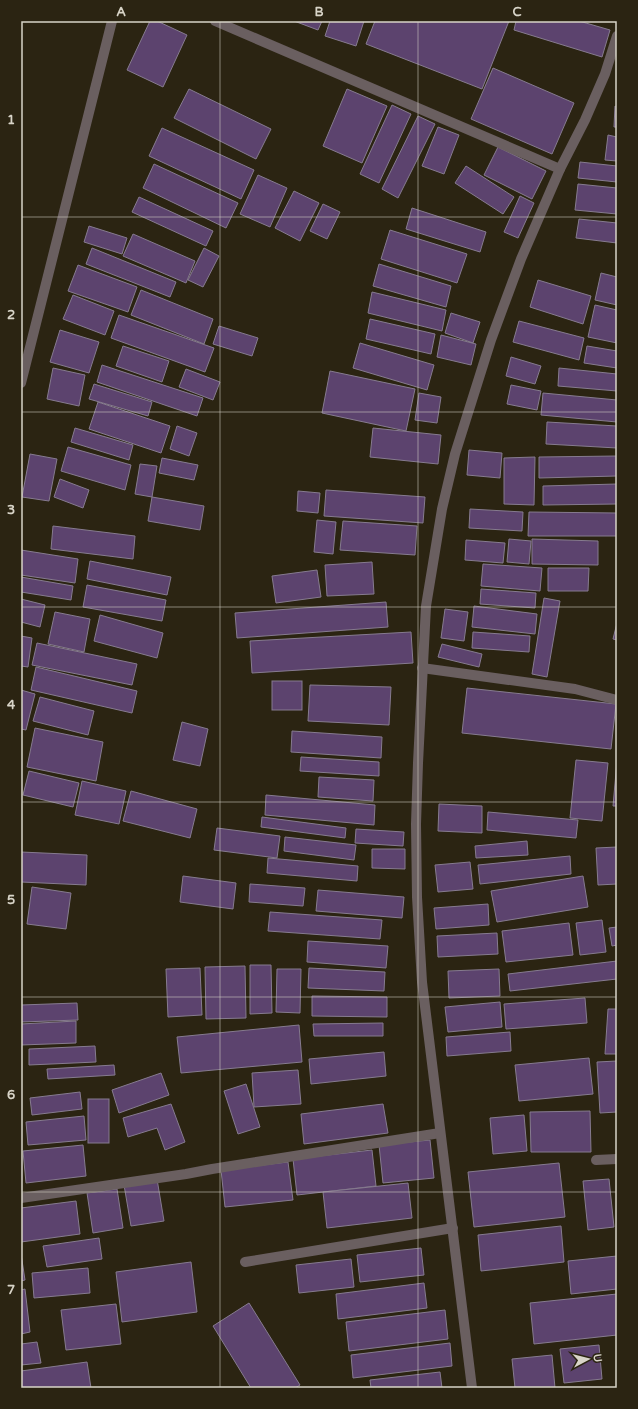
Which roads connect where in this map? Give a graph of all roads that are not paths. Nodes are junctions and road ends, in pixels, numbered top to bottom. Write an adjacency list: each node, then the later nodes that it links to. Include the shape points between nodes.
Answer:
1 (112, 21): 5 (street)
2 (215, 21): 4 (street)
3 (617, 36): 4 (street, via 605,74)
4 (560, 169): 6 (street, via 521,260 491,340 455,454 442,509 426,606)
5 (21, 384)
6 (422, 668): 7 (street, via 575,689); 8 (street, via 416,824 417,897 422,982)
7 (617, 700)
8 (440, 1133): 11 (street); 12 (street)
9 (617, 1159): 10 (street)
10 (596, 1160)
11 (21, 1198)
12 (453, 1228): 13 (street); 14 (street)
13 (245, 1262)
14 (472, 1388)

